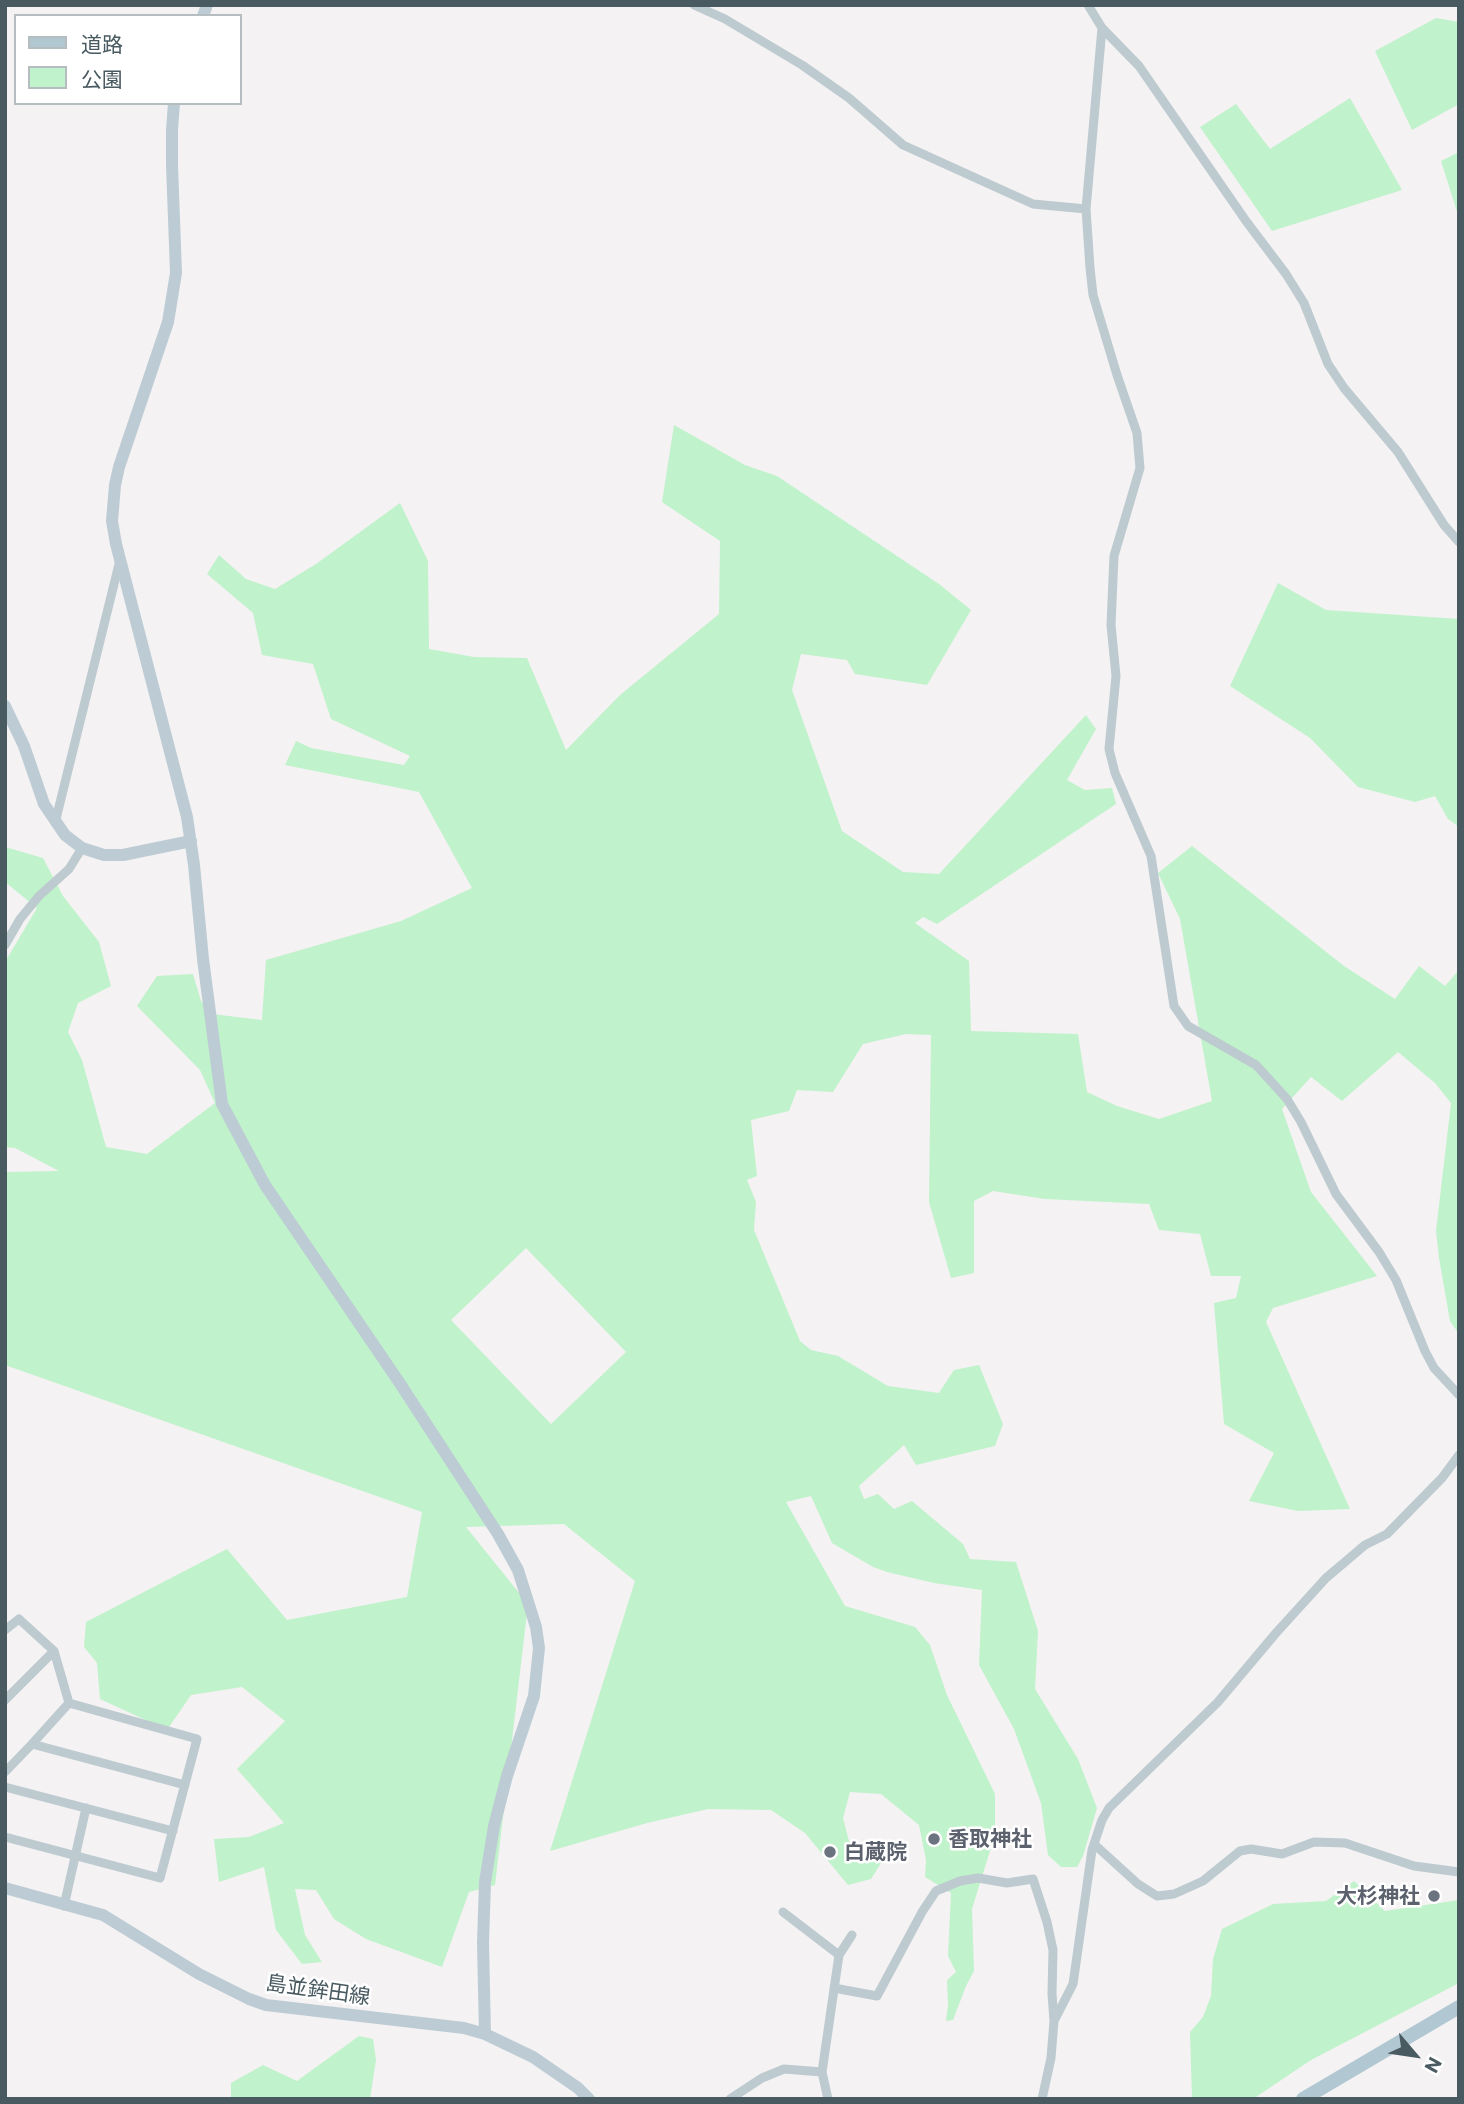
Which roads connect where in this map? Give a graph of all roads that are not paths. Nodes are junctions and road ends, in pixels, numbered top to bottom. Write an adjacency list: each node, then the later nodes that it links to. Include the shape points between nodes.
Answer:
1 (695, 5): 5 (street, via 802,65 857,104 903,145 1032,204)
2 (1088, 5): 3 (street)
3 (1102, 28): 5 (street); 6 (street, via 1139,66 1286,274 1304,303 1328,364 1398,452)
4 (174, 105): 7 (street, via 176,273 168,323 115,485 113,521)
5 (1086, 209): 13 (street, via 1093,295 1137,433 1140,468 1114,556 1111,625 1116,676 1109,749 1151,856 1174,1006 1188,1026 1256,1065 1287,1099 1336,1194 1396,1280 1434,1368)
6 (1459, 542)
7 (120, 559): 9 (street); 10 (street)
8 (5, 706): 9 (street)
9 (55, 823): 11 (street)
10 (191, 841): 11 (street, via 123,855); 37 (street, via 222,1104 265,1185 498,1534 518,1570 536,1627 534,1696 503,1789 485,1882)
11 (82, 848): 12 (street, via 69,869 39,895)
12 (5, 945)
13 (1459, 1395)
14 (1459, 1455): 26 (street, via 1387,1534 1365,1545 1326,1578 1218,1702 1115,1801 1105,1813)
15 (5, 1630): 16 (street, via 19,1619)
16 (54, 1651): 17 (street); 18 (street)
17 (5, 1700)
18 (69, 1703): 19 (street); 21 (street, via 197,1739)
19 (32, 1744): 20 (street); 21 (street)
20 (5, 1772)
21 (185, 1785): 24 (street)
22 (5, 1787): 23 (street)
23 (86, 1808): 24 (street); 27 (street)
24 (173, 1831): 27 (street, via 160,1878)
25 (5, 1837): 27 (street)
26 (1094, 1844): 28 (street, via 1157,1896 1203,1881 1240,1852 1282,1854 1314,1842 1345,1843 1415,1867); 36 (street, via 1073,1984)
27 (75, 1855): 30 (street)
28 (1459, 1872)
29 (5, 1888): 30 (street, 島並鉾田線)
30 (64, 1906): 37 (street, 島並鉾田線, via 103,1915 199,1974 266,2005)
31 (783, 1912): 33 (street)
32 (852, 1935): 33 (street)
33 (839, 1955): 34 (street)
34 (834, 1987): 36 (street, via 877,1996 936,1891 978,1878 1033,1879 1053,1950); 38 (street)
35 (1459, 2007): 43 (main road)
36 (1054, 2021): 42 (street)
37 (485, 2034): 39 (street, 島並鉾田線, via 533,2057)
38 (822, 2072): 40 (street, via 784,2069 762,2077); 41 (street)
39 (589, 2099)
40 (730, 2099)
41 (828, 2099)
42 (1042, 2099)
43 (1303, 2099)

